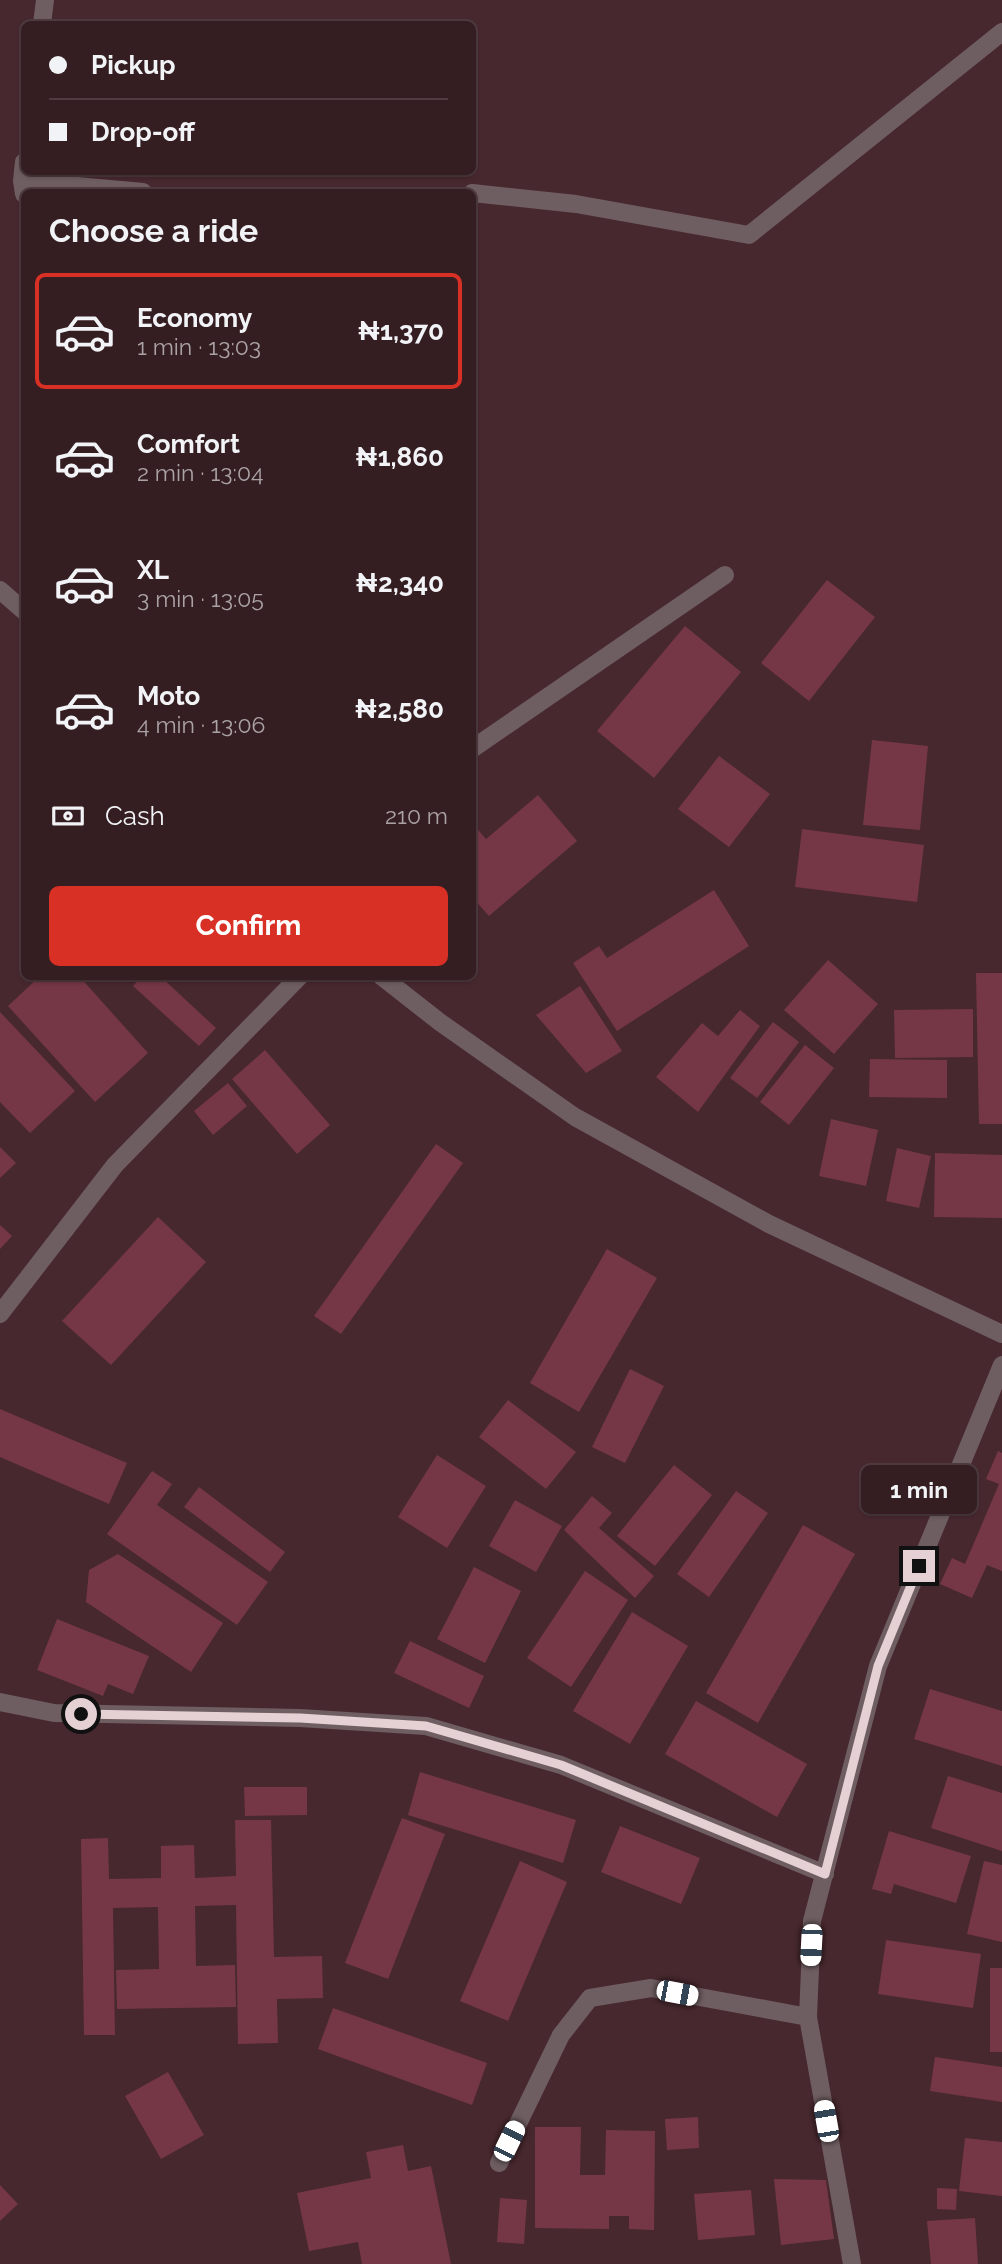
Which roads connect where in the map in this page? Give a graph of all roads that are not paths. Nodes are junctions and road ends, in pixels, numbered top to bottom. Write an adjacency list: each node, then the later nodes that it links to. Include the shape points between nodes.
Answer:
1 (45, 0): 2 (street)
2 (42, 21)
3 (1002, 32): 6 (street, via 750,235 576,204)
4 (23, 187): 5 (street)
5 (71, 189)
6 (476, 193)
7 (725, 575): 10 (street)
8 (0, 590): 9 (street)
9 (21, 608)
10 (476, 746)
11 (296, 980): 13 (street, via 115,1165)
12 (385, 980): 14 (street, via 575,1117 769,1224)
13 (0, 1314)
14 (1002, 1334)
15 (1002, 1365): 17 (street, via 878,1666)
16 (0, 1702): 17 (street, via 54,1713 300,1718 426,1726 561,1765)
17 (825, 1874): 18 (street, via 812,1921)
18 (808, 2017): 19 (street, via 651,1988 590,1998 561,2035); 20 (street)
19 (499, 2162)
20 (852, 2264)

